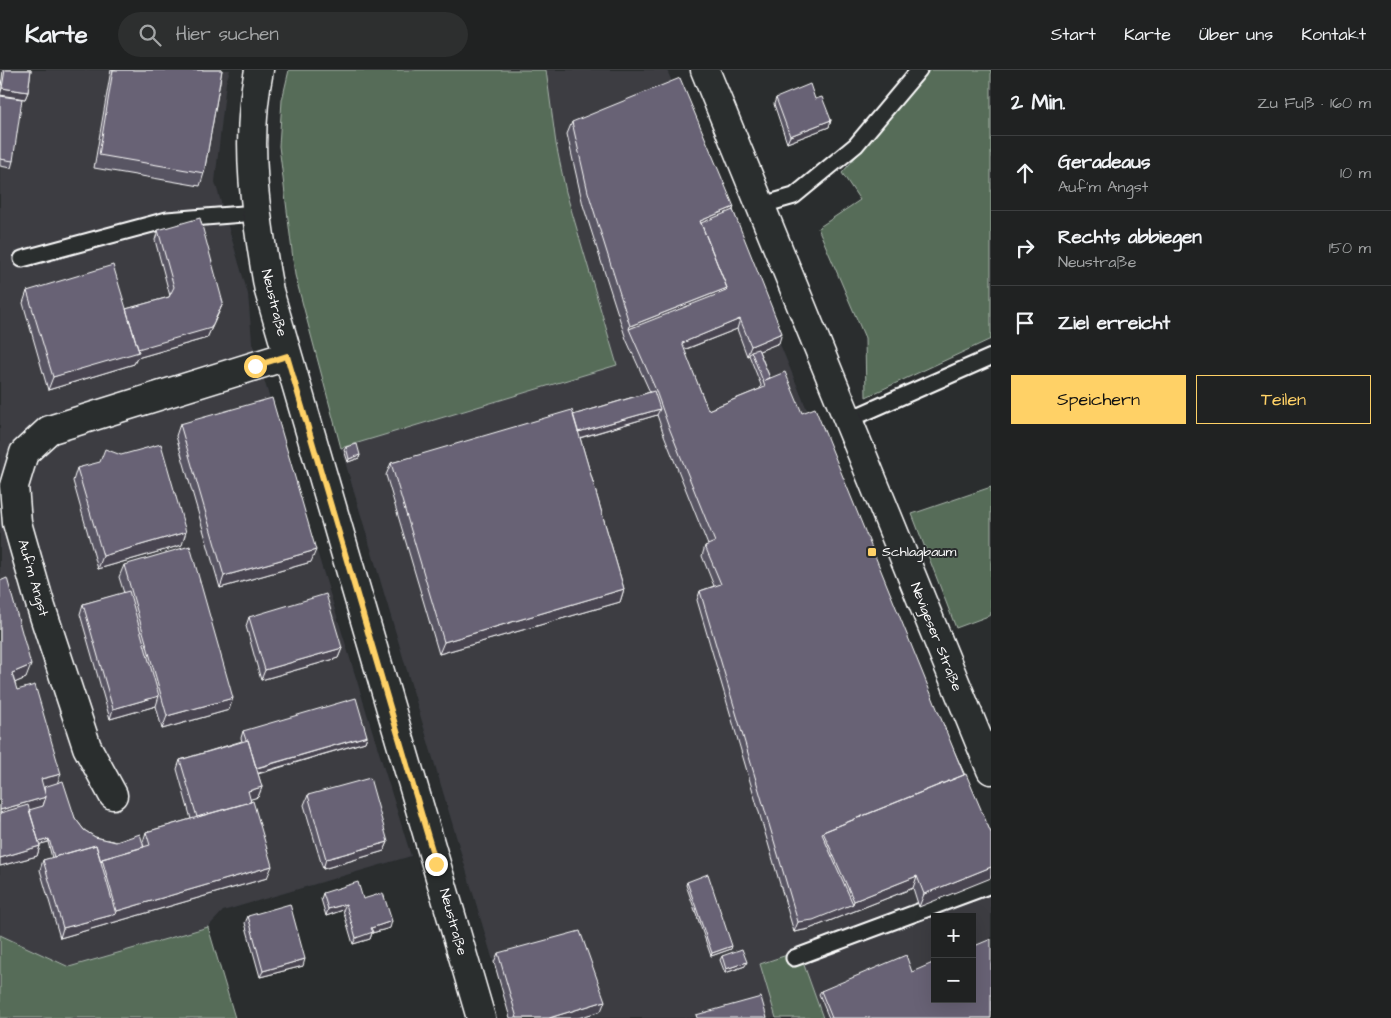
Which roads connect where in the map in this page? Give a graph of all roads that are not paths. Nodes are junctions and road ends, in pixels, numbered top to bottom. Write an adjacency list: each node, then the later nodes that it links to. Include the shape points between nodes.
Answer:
1 (259, 70): 5 (street, Neustraße, via 252,134)
2 (705, 70): 4 (street, Nevigeser Straße)
3 (919, 70): 4 (lane, via 856,145 794,196)
4 (759, 206): 9 (street, Nevigeser Straße)
5 (256, 213): 6 (lane, via 167,220); 7 (street, Neustraße, via 268,291)
6 (22, 259)
7 (287, 356): 11 (street, Auf'm Angst, via 49,430 24,453 14,486 17,523 87,747); 14 (street, Neustraße)
8 (991, 357): 9 (lane)
9 (848, 420): 10 (street, Nevigeser Straße)
10 (991, 770)
11 (113, 795)
12 (991, 885): 13 (lane)
13 (794, 958)
14 (481, 1018)

